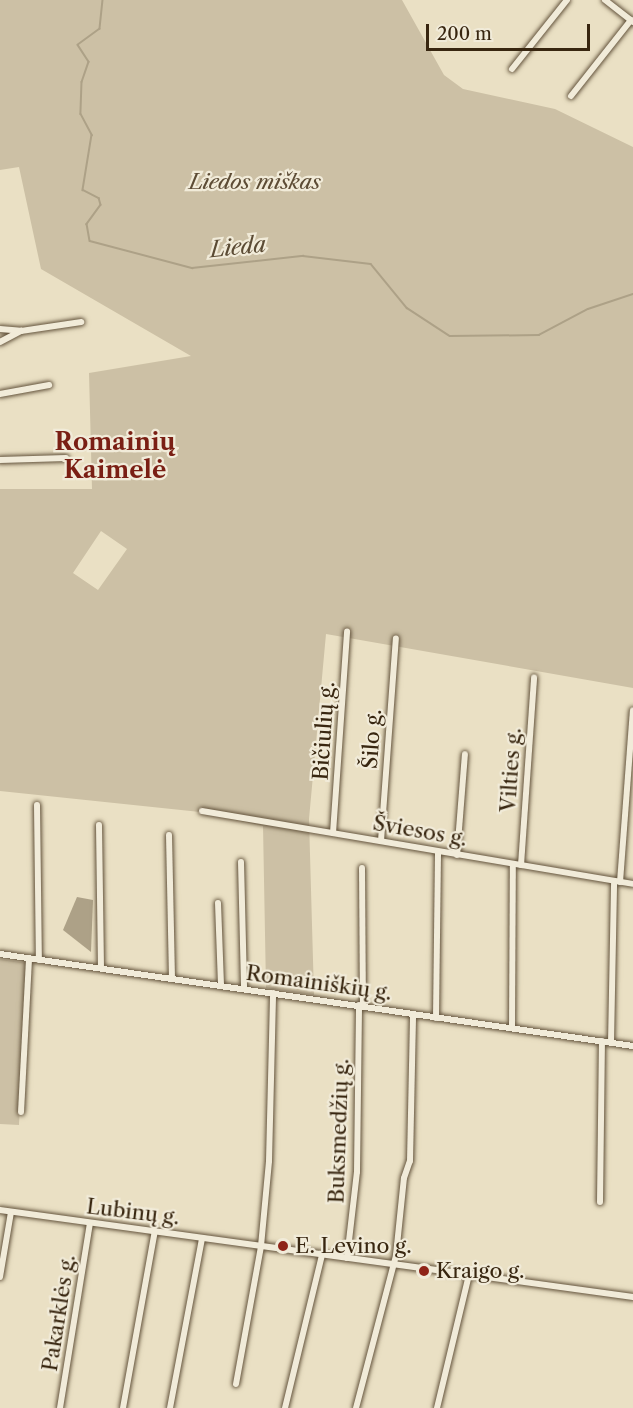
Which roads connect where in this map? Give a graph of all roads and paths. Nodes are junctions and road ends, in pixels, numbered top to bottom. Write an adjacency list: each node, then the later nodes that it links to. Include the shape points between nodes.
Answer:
1 (567, 0): 4 (street)
2 (605, 0): 3 (street)
3 (632, 21): 5 (street)
4 (512, 69)
5 (571, 96)
6 (81, 322): 8 (street)
7 (0, 329): 8 (street)
8 (21, 332): 9 (street)
9 (0, 342)
10 (49, 385): 11 (street)
11 (0, 394)
12 (66, 458): 13 (street)
13 (0, 460)
14 (347, 631): 22 (street, Bičiulių g.)
15 (396, 639): 24 (street, Šilo g.)
16 (534, 677): 29 (street, Vilties g.)
17 (633, 710): 31 (street)
18 (465, 754): 26 (street)
19 (37, 805): 36 (street)
20 (202, 811): 22 (street, Šviesos g.)
21 (99, 825): 37 (street)
22 (333, 833): 24 (street, Šviesos g.)
23 (169, 835): 38 (street)
24 (381, 841): 25 (street, Šviesos g.)
25 (438, 852): 26 (street, Šviesos g.); 44 (street)
26 (458, 855): 28 (street, Šviesos g.)
27 (241, 862): 40 (street)
28 (513, 864): 29 (street, Šviesos g.); 45 (street)
29 (521, 865): 31 (street, Šviesos g.)
30 (362, 868): 42 (street, Buksmedžių g.)
31 (617, 881): 32 (street, Šviesos g.); 47 (street)
32 (633, 884)
33 (218, 903): 39 (street)
34 (0, 954): 35 (street, Romainiškių g.)
35 (29, 958): 36 (street, Romainiškių g.); 49 (street)
36 (39, 960): 37 (street, Romainiškių g.)
37 (101, 968): 38 (street, Romainiškių g.)
38 (172, 978): 39 (street, Romainiškių g.)
39 (221, 986): 40 (street, Romainiškių g.)
40 (244, 989): 41 (street, Romainiškių g.)
41 (273, 993): 42 (street, Romainiškių g.); 56 (street, via 269,1161)
42 (361, 1005): 43 (street, Romainiškių g.); 58 (street, Buksmedžių g., via 357,1172)
43 (413, 1014): 44 (street, Romainiškių g.); 59 (street, via 410,1161 404,1178)
44 (436, 1018): 45 (street, Romainiškių g.)
45 (512, 1028): 46 (street, Romainiškių g.)
46 (602, 1041): 47 (street, Romainiškių g.); 50 (street)
47 (610, 1043): 48 (street, Romainiškių g.)
48 (633, 1046)
49 (21, 1112)
50 (600, 1202)
51 (0, 1210): 52 (street, Lubinų g.)
52 (11, 1212): 53 (street, Lubinų g.); 61 (street)
53 (90, 1223): 54 (street, Lubinų g.); 64 (street, Pakarklės g.)
54 (155, 1231): 55 (street, Lubinų g.); 65 (street)
55 (202, 1238): 56 (street, Lubinų g.); 66 (street)
56 (261, 1246): 57 (street, Lubinų g.); 63 (street)
57 (322, 1255): 58 (street, Lubinų g.); 67 (street)
58 (347, 1258): 59 (street, Lubinų g.)
59 (393, 1264): 60 (street, Lubinų g.); 68 (street)
60 (468, 1275): 62 (street, Lubinų g.); 69 (street)
61 (0, 1276)
62 (633, 1297)
63 (236, 1384)
64 (60, 1408)
65 (123, 1408)
66 (170, 1408)
67 (285, 1408)
68 (356, 1408)
69 (437, 1408)

